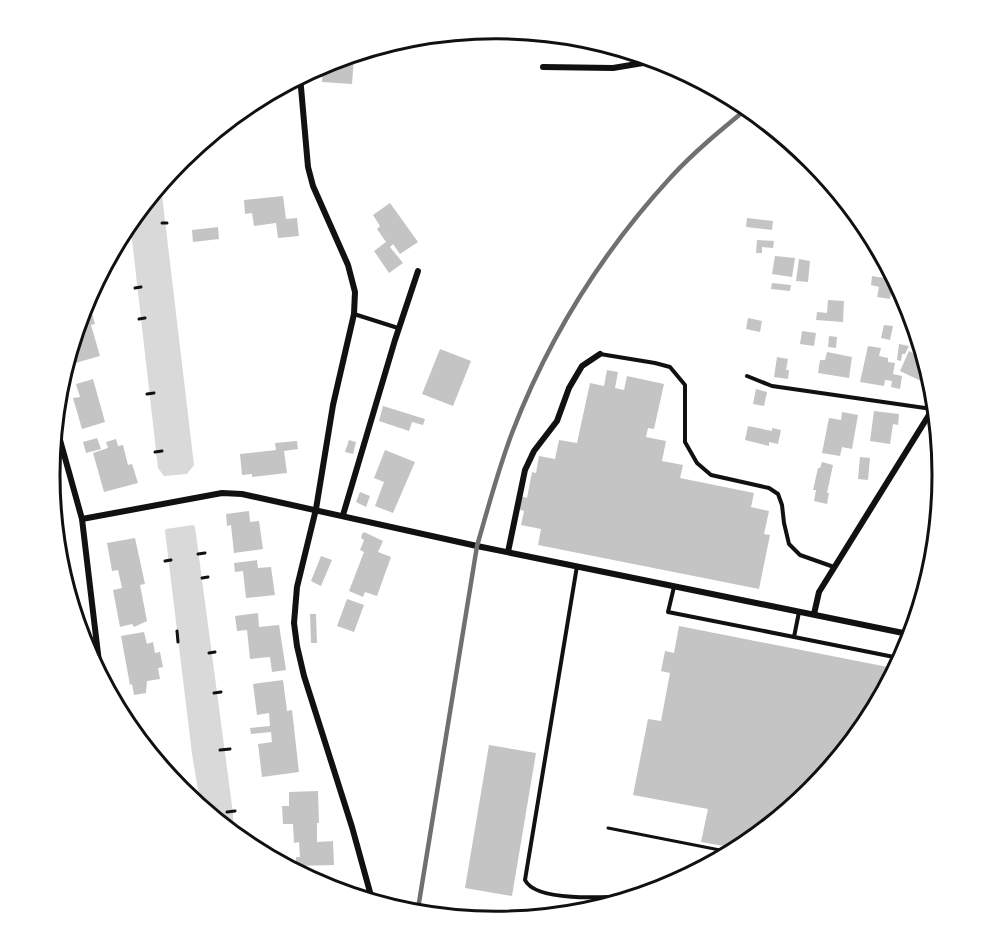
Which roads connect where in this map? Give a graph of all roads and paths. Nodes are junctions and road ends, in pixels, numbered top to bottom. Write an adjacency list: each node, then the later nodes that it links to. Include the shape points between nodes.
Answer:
1 (641, 63): 2 (street, via 613,68)
2 (543, 67)
3 (301, 86): 9 (street, via 308,167 353,278)
4 (162, 223): 5 (path)
5 (167, 223)
6 (418, 271): 12 (street)
7 (141, 287): 8 (path)
8 (135, 288)
9 (354, 314): 12 (lane); 22 (street, via 333,405)
10 (146, 318): 11 (path)
11 (138, 319)
12 (398, 328): 23 (street)
13 (600, 354): 25 (street, via 582,366 557,422 534,451 525,470); 31 (lane, via 670,367 686,385 685,442 696,463 711,475 769,488 778,494 789,544 800,555)
14 (747, 376): 17 (lane, via 772,386)
15 (154, 393): 16 (path)
16 (147, 394)
17 (928, 408)
18 (929, 414): 31 (street)
19 (61, 445): 24 (street)
20 (162, 451): 21 (path)
21 (155, 452)
22 (316, 509): 23 (street); 24 (street, via 222,493); 53 (street, via 297,586 297,646)
23 (343, 515): 25 (street)
24 (82, 519): 41 (street)
25 (508, 552): 30 (street)
26 (205, 553): 27 (path)
27 (198, 554)
28 (171, 560): 29 (path)
29 (165, 561)
30 (577, 566): 34 (street); 54 (lane, via 525,880 536,891 561,896)
31 (834, 567): 36 (street, via 819,592)
32 (208, 576): 33 (path)
33 (202, 578)
34 (674, 586): 35 (street); 39 (lane, via 669,612)
35 (799, 612): 36 (street); 39 (lane)
36 (814, 614): 38 (street)
37 (177, 631): 40 (path)
38 (904, 633)
39 (794, 637): 44 (lane)
40 (178, 642)
41 (98, 651)
42 (215, 652): 43 (path)
43 (209, 653)
44 (894, 657)
45 (221, 692): 46 (path)
46 (214, 693)
47 (230, 748): 48 (path)
48 (220, 750)
49 (235, 811): 50 (path)
50 (227, 812)
51 (608, 828): 52 (path)
52 (721, 850)
53 (370, 893)
54 (616, 895)

